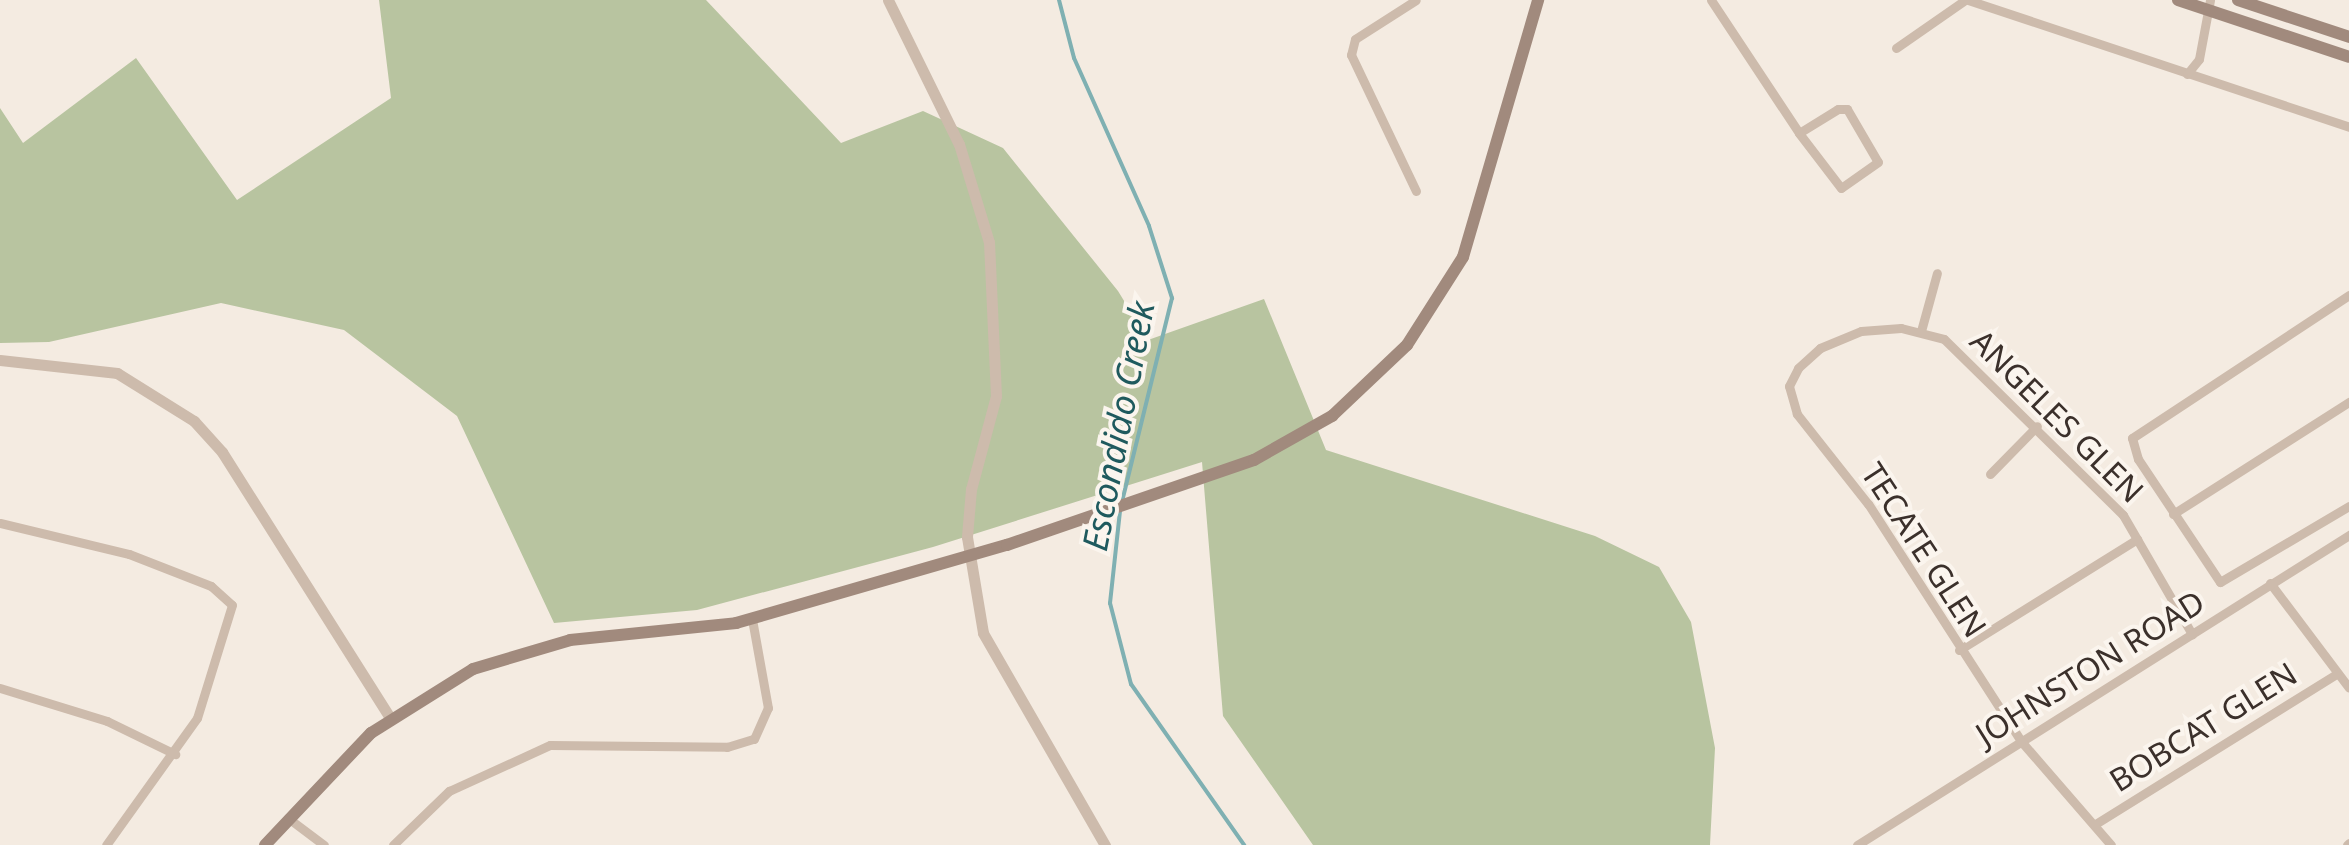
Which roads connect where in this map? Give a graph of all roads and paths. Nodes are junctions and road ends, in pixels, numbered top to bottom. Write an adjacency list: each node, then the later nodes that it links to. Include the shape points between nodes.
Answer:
1 (888, 0): 29 (street, via 947,114 989,242 996,396 971,489)
2 (1416, 0): 15 (street, via 1355,39 1350,55)
3 (1538, 0): 29 (main road, via 1462,256 1406,346 1332,416 1290,442)
4 (1711, 0): 14 (street)
5 (1966, 0): 10 (street); 12 (street)
6 (2178, 0): 8 (main road)
7 (2238, 0): 9 (main road)
8 (2210, 5): 11 (main road); 12 (street, via 2199,59)
9 (2349, 37)
10 (1896, 48)
11 (2349, 56)
12 (2187, 74): 13 (street)
13 (2349, 127)
14 (1800, 134): 14 (street, via 1842,188 1878,162 1846,109)
15 (1416, 191)
16 (1937, 273): 18 (street)
17 (2349, 295): 25 (street, via 2139,427 2133,449)
18 (1921, 332): 20 (street, ANGELES GLEN, via 1879,328 1842,337 1806,357); 22 (street, ANGELES GLEN, via 1962,352)
19 (0, 360): 37 (street, via 117,373 194,421 232,466)
20 (1789, 386): 33 (street, TECATE GLEN, via 1796,414 1868,504)
21 (2349, 402): 25 (street)
22 (2037, 426): 23 (street); 28 (street, ANGELES GLEN, via 2110,500)
23 (1990, 474)
24 (2349, 506): 25 (street, JOHNSTON ROAD, via 2233,579 2213,578)
25 (2172, 514)
26 (0, 523): 39 (street, via 129,554 228,598 232,614 213,680)
27 (2349, 535): 30 (street, JOHNSTON ROAD)
28 (2138, 539): 32 (street, ANGELES GLEN); 33 (street)
29 (968, 556): 31 (main road); 46 (street, via 983,633)
30 (2270, 583): 32 (street, JOHNSTON ROAD); 34 (street)
31 (752, 619): 37 (main road, via 532,648 456,677); 45 (street, via 768,708 763,727 746,744 550,745 449,791)
32 (2192, 634): 38 (street, JOHNSTON ROAD)
33 (1959, 650): 38 (street, TECATE GLEN)
34 (2336, 674): 36 (street); 41 (street, BOBCAT GLEN)
35 (0, 688): 39 (street, via 107,721)
36 (2349, 688)
37 (390, 718): 40 (main road, via 335,764)
38 (2021, 741): 41 (street, TECATE GLEN); 47 (street, JOHNSTON ROAD)
39 (175, 754): 42 (street)
40 (288, 818): 43 (main road); 44 (street)
41 (2097, 824): 48 (street, TECATE GLEN)
42 (106, 845)
43 (265, 845)
44 (324, 845)
45 (393, 845)
46 (1105, 845)
47 (1857, 845)
48 (2111, 845)

